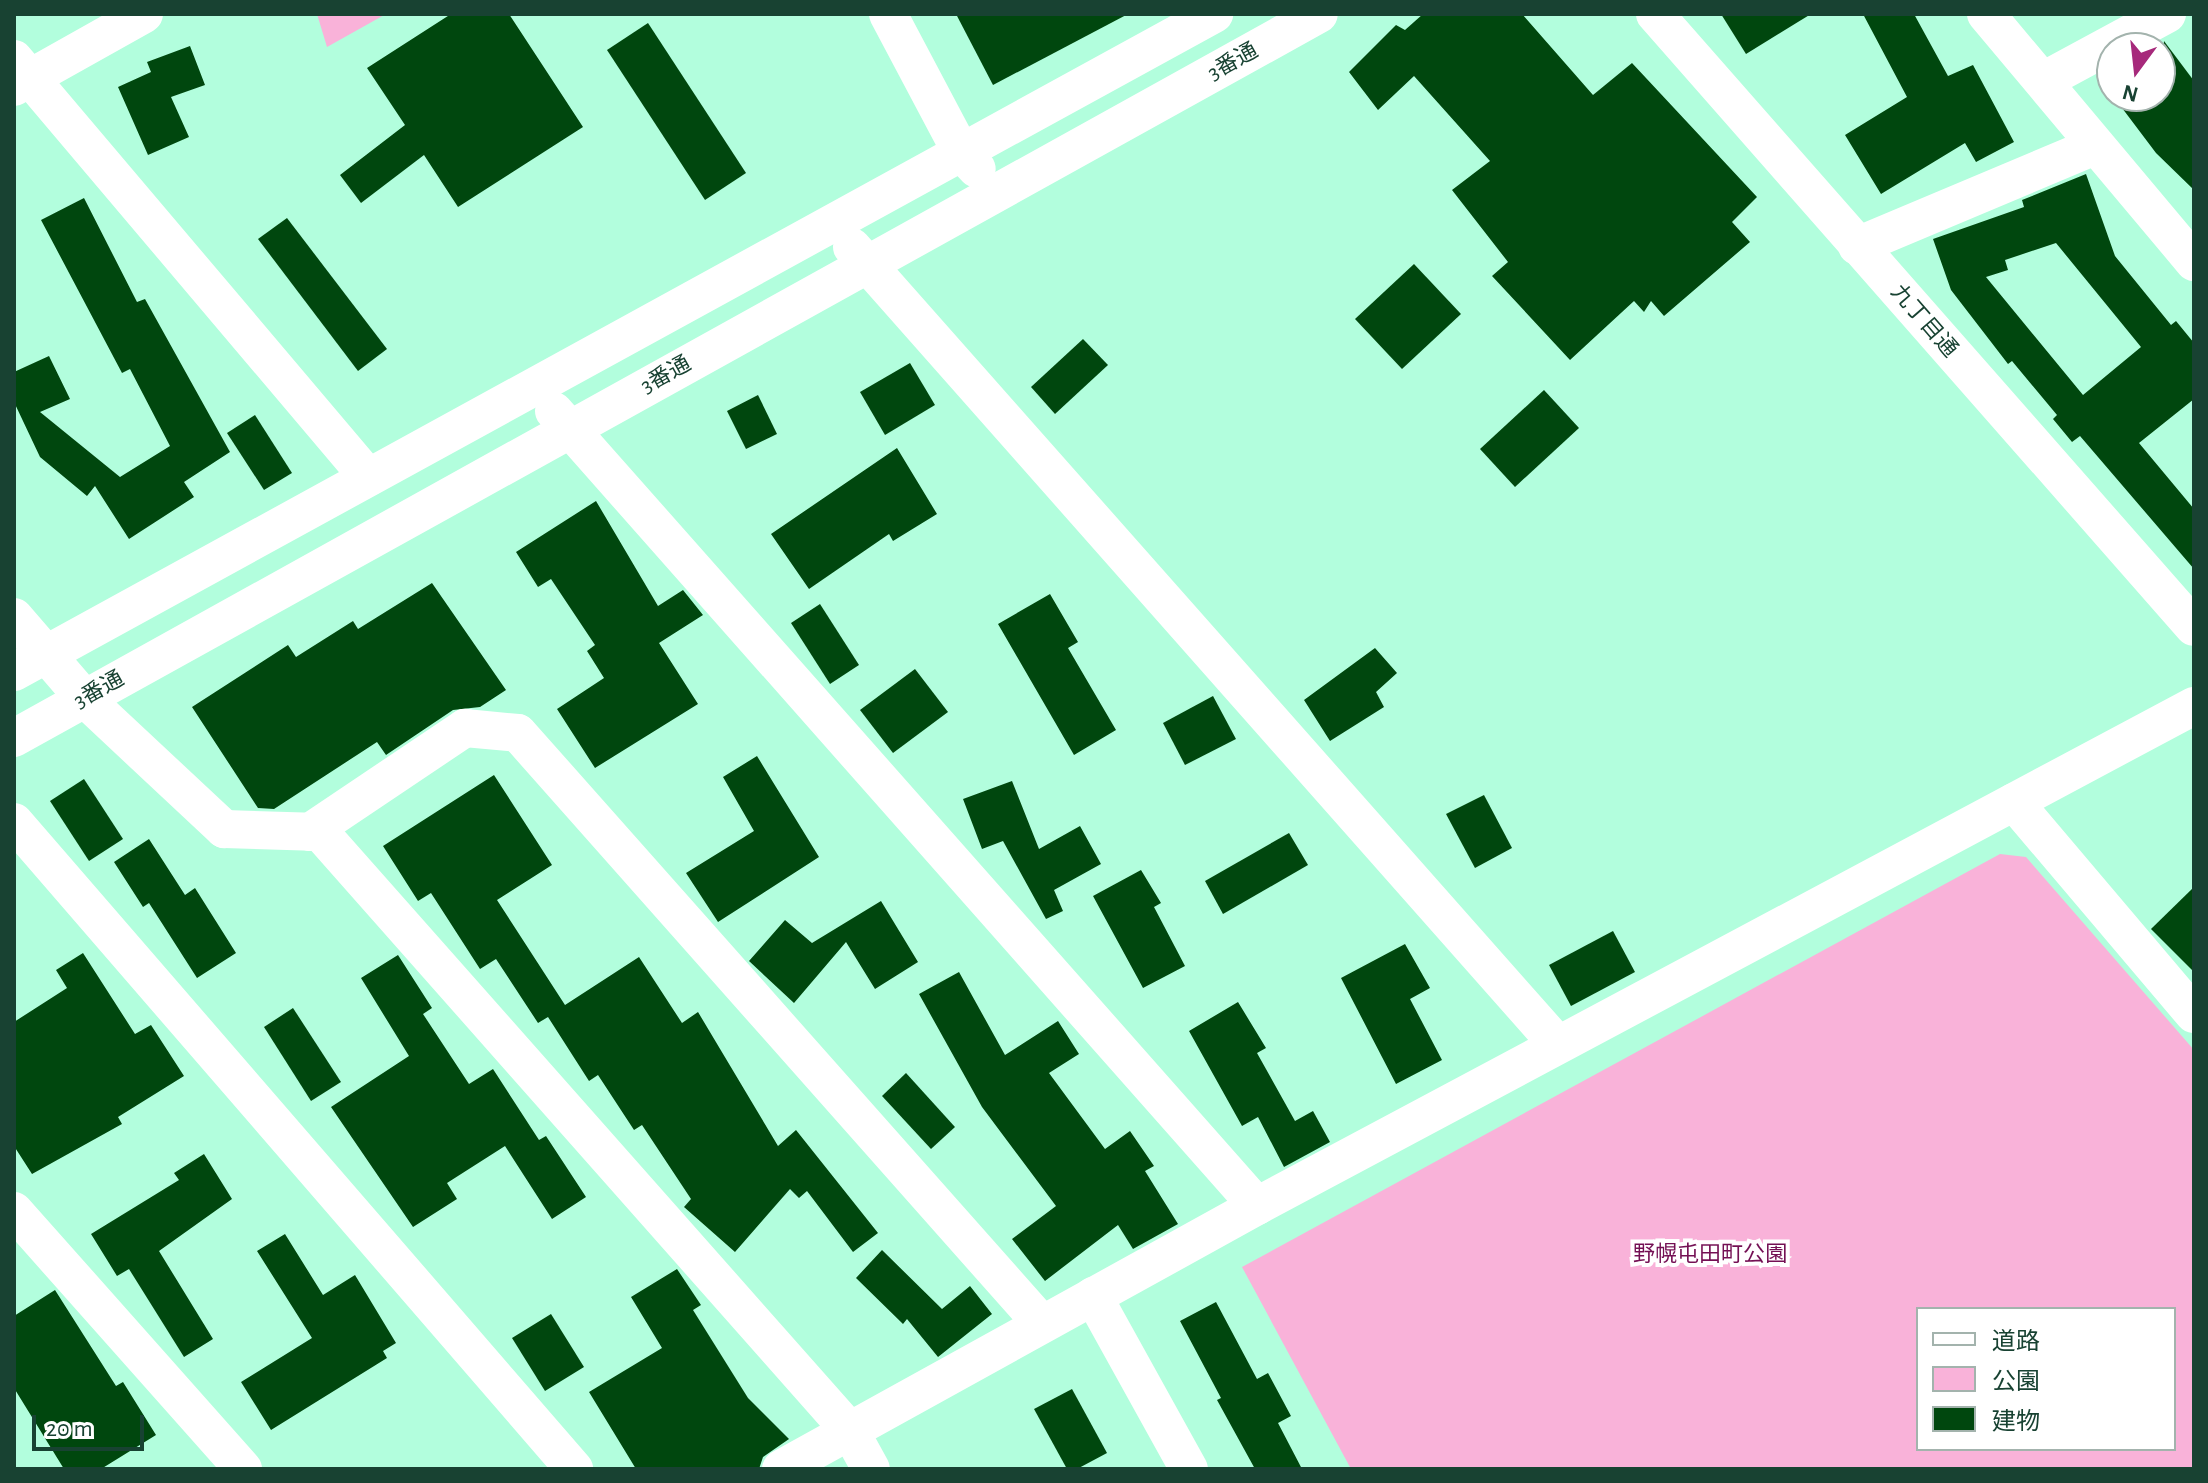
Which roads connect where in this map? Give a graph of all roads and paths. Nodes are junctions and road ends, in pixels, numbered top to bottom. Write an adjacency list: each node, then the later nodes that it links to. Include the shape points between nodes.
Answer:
1 (144, 14): 10 (street)
2 (888, 14): 13 (street)
3 (1214, 14): 13 (street)
4 (1236, 14): 9 (street)
5 (1319, 14): 9 (street, 3番通)
6 (1655, 14): 16 (street, 九丁目通)
7 (1986, 14): 11 (street)
8 (2167, 14): 11 (street)
9 (1268, 42): 14 (street, 3番通)
10 (19, 75): 21 (street)
11 (2043, 81): 12 (street)
12 (2093, 147): 16 (street); 17 (street)
13 (961, 152): 14 (street); 15 (street)
14 (998, 192): 18 (street, 3番通)
15 (830, 224): 18 (street); 19 (street)
16 (1857, 246): 23 (street, 九丁目通)
17 (2194, 262)
18 (867, 264): 20 (street, 3番通); 32 (street)
19 (533, 387): 20 (street); 21 (street)
20 (570, 429): 25 (street, 3番通); 33 (street)
21 (368, 477): 24 (street)
22 (14, 617): 24 (street)
23 (2194, 627)
24 (30, 663): 25 (street)
25 (84, 698): 27 (street, 3番通); 30 (street, via 224,829)
26 (2194, 706): 28 (street)
27 (14, 738)
28 (2014, 802): 31 (street); 32 (street)
29 (14, 822): 39 (street)
30 (310, 832): 36 (street, via 465,728 518,733); 37 (street, via 320,832)
31 (2194, 1014)
32 (1558, 1045): 33 (street)
33 (1257, 1206): 35 (street)
34 (14, 1211): 38 (street)
35 (1093, 1296): 36 (street); 42 (street)
36 (1042, 1324): 37 (street)
37 (850, 1431): 40 (street); 41 (street)
38 (243, 1469)
39 (574, 1469)
40 (781, 1469)
41 (871, 1469)
42 (1189, 1469)

